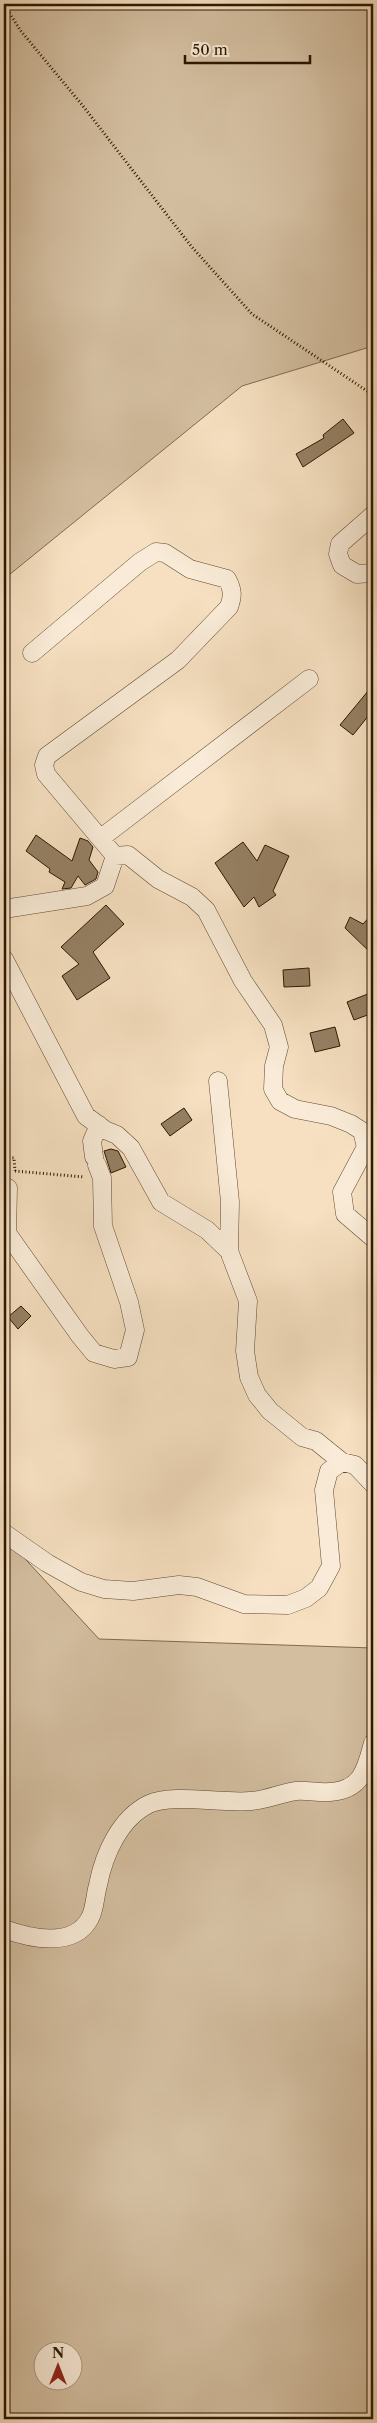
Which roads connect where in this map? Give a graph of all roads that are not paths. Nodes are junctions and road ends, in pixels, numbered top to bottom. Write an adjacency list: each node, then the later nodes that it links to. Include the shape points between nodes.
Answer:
1 (373, 515): 2 (street, via 340,544 338,554 342,565 357,574)
2 (373, 573)
3 (32, 653): 5 (street, via 156,552 165,553 190,569 227,579 232,588 229,607 178,660 48,756 44,765 46,774)
4 (309, 679): 5 (street)
5 (101, 838): 6 (street)
6 (115, 856): 7 (street, via 105,886 87,896); 12 (street, via 128,856 192,897 206,910 243,980 273,1026 278,1047 273,1089 280,1101 295,1109 331,1116 362,1131 366,1147 342,1192 345,1214)
7 (4, 909)
8 (4, 959): 10 (street, via 86,1116)
9 (218, 1081): 13 (street, via 230,1202)
10 (99, 1125): 11 (street, via 92,1141 98,1167 103,1226 135,1330 128,1356 114,1359 94,1353 80,1336 8,1233); 13 (street, via 131,1148 161,1202 207,1230)
11 (8, 1188)
12 (372, 1233)
13 (229, 1252): 14 (street, via 248,1301 245,1351 249,1377 257,1395 270,1411 302,1437 316,1441)
14 (342, 1462): 15 (street, via 355,1465); 16 (street, via 329,1470 324,1490 330,1566 319,1588 306,1598 288,1605 244,1604 197,1587 179,1585 133,1591 104,1589 64,1573)
15 (373, 1484)
16 (4, 1533)
17 (373, 1743): 18 (street, via 364,1774 350,1788 331,1792 297,1791 254,1801 228,1803 176,1799 150,1804 127,1820 117,1834 100,1874 90,1918 75,1934 56,1939 23,1936)
18 (4, 1929)

